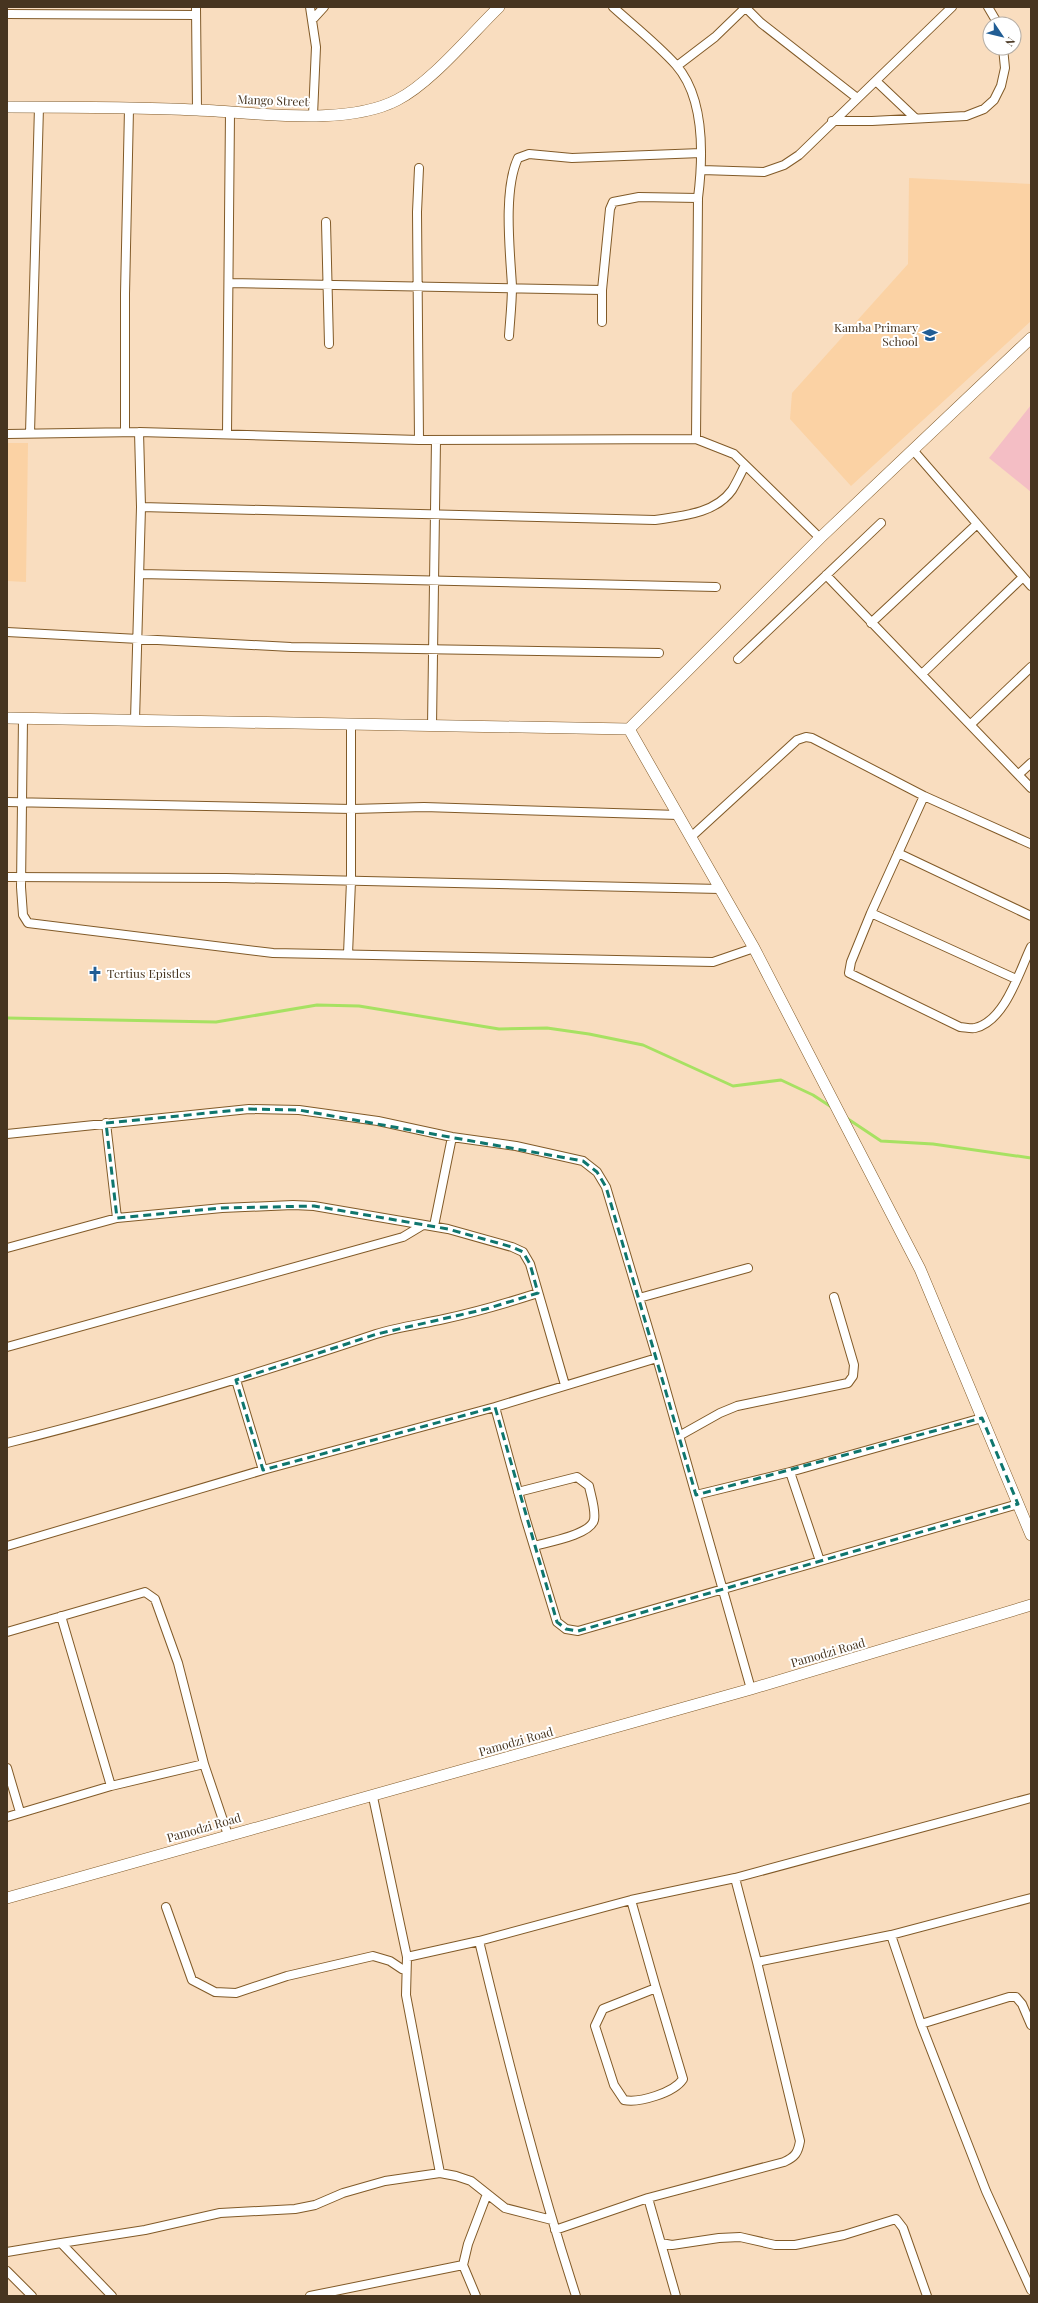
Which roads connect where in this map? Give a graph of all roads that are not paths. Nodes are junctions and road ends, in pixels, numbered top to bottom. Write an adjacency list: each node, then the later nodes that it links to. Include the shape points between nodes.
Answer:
1 (310, 7): 11 (street)
2 (324, 7): 11 (street)
3 (499, 7): 21 (street, Mango Street, via 415,88 397,100 351,114)
4 (613, 7): 13 (street)
5 (745, 7): 13 (street, via 715,37); 15 (street, via 761,23)
6 (952, 7): 14 (street)
7 (988, 7): 10 (street)
8 (196, 11): 9 (street); 19 (street)
9 (7, 14)
10 (993, 16)
11 (314, 18): 21 (street, via 316,47)
12 (1004, 56): 22 (street, via 1002,86 994,100 984,109 966,116)
13 (677, 66): 24 (street, via 694,96)
14 (876, 81): 15 (street); 22 (street)
15 (857, 98): 23 (street)
16 (7, 107): 17 (street, Mango Street)
17 (39, 107): 18 (street, Mango Street); 40 (street)
18 (129, 110): 19 (street, Mango Street); 38 (street)
19 (197, 110): 20 (street, Mango Street)
20 (230, 113): 21 (street, Mango Street); 29 (street)
21 (313, 115)
22 (915, 118): 23 (street, via 872,122)
23 (832, 121): 26 (street, via 799,155 784,165 764,172)
24 (701, 153): 26 (street); 32 (street, via 572,158 529,154 518,158 514,166 509,217)
25 (419, 168): 31 (street)
26 (702, 170): 27 (street)
27 (698, 198): 33 (street, via 639,197 613,202 610,209); 45 (street)
28 (326, 222): 30 (street)
29 (229, 283): 30 (street); 42 (street)
30 (328, 284): 31 (street); 37 (street)
31 (418, 287): 32 (street); 43 (street)
32 (512, 289): 33 (street); 35 (street)
33 (602, 290): 34 (street)
34 (602, 322)
35 (509, 336)
36 (1031, 338): 46 (street)
37 (329, 344)
38 (125, 432): 39 (street); 40 (street)
39 (139, 432): 42 (street); 48 (street)
40 (30, 433): 41 (street)
41 (7, 434)
42 (227, 434): 43 (street)
43 (419, 440): 44 (street)
44 (436, 440): 45 (street); 49 (street)
45 (696, 440): 47 (street, via 734,454)
46 (913, 450): 51 (street); 52 (street)
47 (745, 465): 49 (street, via 731,491 716,504 688,515 655,520); 52 (street)
48 (141, 507): 49 (street); 53 (street)
49 (435, 515): 56 (street)
50 (881, 523): 54 (street)
51 (976, 525): 55 (street); 59 (street)
52 (820, 538): 73 (street)
53 (140, 574): 56 (street); 61 (street)
54 (826, 575): 59 (street); 64 (street)
55 (1023, 577): 57 (street); 66 (street)
56 (434, 581): 58 (street); 62 (street)
57 (1031, 586)
58 (716, 587)
59 (871, 623): 66 (street)
60 (7, 632): 61 (street)
61 (138, 639): 62 (street, via 291,647); 69 (street)
62 (433, 649): 63 (street); 72 (street)
63 (659, 653)
64 (738, 659)
65 (1031, 667): 70 (street)
66 (923, 673): 70 (street)
67 (7, 718): 68 (street)
68 (23, 718): 69 (street); 79 (street)
69 (135, 720): 71 (street)
70 (971, 724): 75 (street)
71 (351, 725): 72 (street); 80 (street)
72 (432, 726): 73 (street)
73 (629, 729): 81 (street)
74 (1031, 763): 75 (street)
75 (1019, 774): 76 (street)
76 (1031, 788)
77 (924, 796): 82 (street, via 806,737 797,740 780,754); 83 (street); 84 (street)
78 (7, 802): 79 (street)
79 (21, 802): 80 (street); 86 (street)
80 (352, 809): 81 (street, via 424,807); 87 (street)
81 (678, 815): 82 (street)
82 (691, 837): 88 (street)
83 (1031, 844)
84 (898, 853): 89 (street); 90 (street)
85 (7, 877): 86 (street)
86 (22, 877): 87 (street); 93 (street, via 23,915 28,923 273,954)
87 (351, 881): 88 (street); 93 (street)
88 (720, 889): 91 (street)
89 (871, 913): 94 (street); 94 (street, via 849,973 960,1027 975,1028 990,1020 1003,1008)
90 (1031, 916)
91 (754, 948): 93 (street, via 713,962); 111 (street, via 920,1269)
92 (1031, 948): 94 (street)
93 (348, 954)
94 (1016, 979)
95 (106, 1123): 96 (street); 97 (street, via 249,1109 299,1110 378,1121); 98 (street)
96 (7, 1134)
97 (452, 1137): 100 (street); 105 (street, via 516,1146 583,1161 598,1172 606,1188)
98 (117, 1218): 99 (street, via 222,1208 293,1205 314,1206); 101 (street)
99 (423, 1225): 100 (street); 106 (street, via 403,1237)
100 (434, 1226): 103 (street, via 523,1252 530,1264)
101 (7, 1248)
102 (748, 1268): 105 (street)
103 (538, 1293): 108 (street, via 486,1310 377,1334); 109 (street)
104 (834, 1297): 112 (street, via 854,1365 853,1376 848,1383 738,1406)
105 (639, 1298): 107 (street)
106 (7, 1347)
107 (657, 1358): 109 (street); 112 (street)
108 (236, 1380): 113 (street); 114 (street)
109 (565, 1385): 110 (street)
110 (494, 1407): 114 (street); 116 (street)
111 (982, 1418): 115 (street); 118 (street)
112 (679, 1436): 117 (street)
113 (7, 1443)
114 (263, 1470): 120 (street)
115 (790, 1472): 117 (street); 122 (street)
116 (518, 1492): 121 (street); 121 (street, via 577,1477 589,1486 594,1514 590,1526 581,1533)
117 (696, 1495): 123 (street)
118 (1018, 1504): 119 (street); 122 (street)
119 (1031, 1535)
120 (7, 1546)
121 (534, 1546): 123 (street, via 557,1622 566,1629 578,1631)
122 (820, 1561): 123 (street)
123 (722, 1588): 127 (street)
124 (1031, 1605): 127 (street, Pamodzi Road)
125 (61, 1616): 126 (street); 128 (street, via 145,1592 155,1599 178,1663); 130 (street)
126 (7, 1632)
127 (751, 1689): 131 (street, Pamodzi Road)
128 (204, 1764): 130 (street); 135 (street)
129 (7, 1768): 133 (street)
130 (111, 1786): 133 (street)
131 (373, 1797): 135 (street, Pamodzi Road); 143 (street)
132 (1031, 1798): 136 (street)
133 (20, 1812): 134 (street)
134 (7, 1816)
135 (228, 1835): 137 (street, Pamodzi Road)
136 (735, 1878): 139 (street); 144 (street)
137 (7, 1898)
138 (1031, 1898): 141 (street)
139 (631, 1900): 142 (street); 146 (street)
140 (166, 1907): 145 (street, via 192,1980 215,1992 236,1993 287,1976 373,1956 390,1961)
141 (891, 1935): 144 (street); 147 (street)
142 (479, 1941): 143 (street); 152 (street, via 518,2102)
143 (407, 1957): 149 (street, via 406,1995)
144 (757, 1962): 151 (street, via 800,2141 799,2151 794,2158 784,2162)
145 (402, 1969)
146 (656, 1988): 146 (street, via 683,2079 676,2087 635,2102 624,2100 614,2085 595,2026 603,2009)
147 (922, 2024): 148 (street, via 1009,1997 1016,1998 1022,2004); 159 (street, via 986,2191)
148 (1031, 2025)
149 (440, 2173): 150 (street, via 471,2182); 154 (street, via 385,2181 343,2193 315,2205 295,2209 220,2213 145,2230)
150 (487, 2194): 152 (street, via 505,2208); 157 (street)
151 (648, 2198): 153 (street); 155 (street)
152 (552, 2220): 153 (street)
153 (555, 2230): 164 (street)
154 (61, 2243): 156 (street); 161 (street)
155 (662, 2243): 165 (street); 166 (street, via 672,2245 740,2237 775,2245 795,2245 844,2235 896,2219 903,2228)
156 (7, 2252)
157 (463, 2265): 162 (street); 163 (street)
158 (7, 2271): 160 (street)
159 (1031, 2290)
160 (32, 2296)
161 (112, 2296)
162 (310, 2296)
163 (476, 2296)
164 (576, 2296)
165 (676, 2296)
166 (927, 2296)

